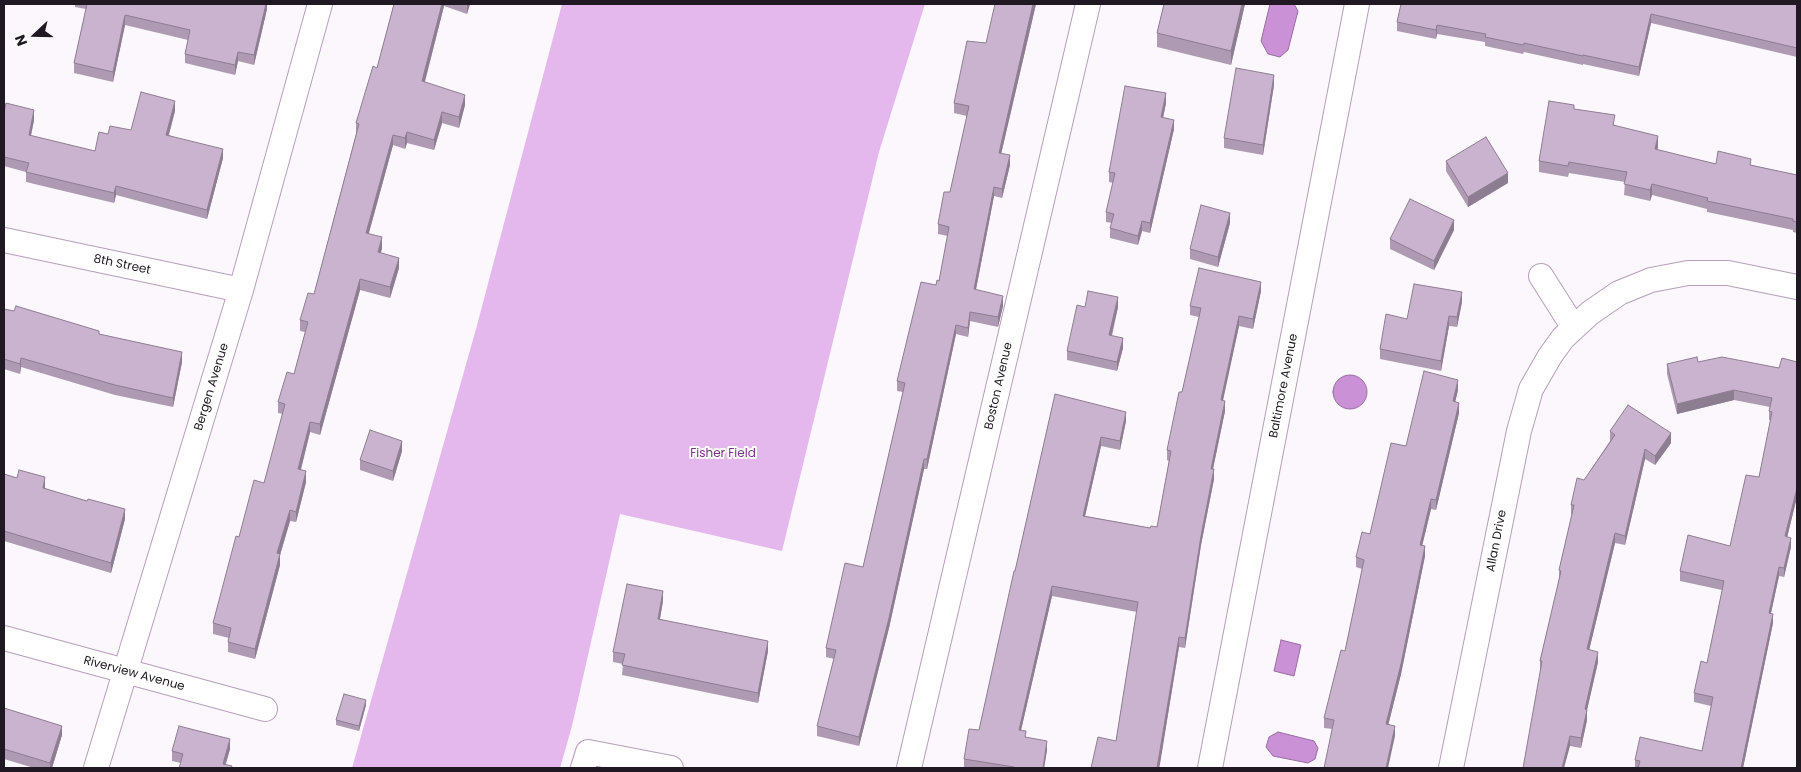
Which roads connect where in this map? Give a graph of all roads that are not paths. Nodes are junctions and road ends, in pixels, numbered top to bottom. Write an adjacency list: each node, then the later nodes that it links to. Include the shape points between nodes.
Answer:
1 (320, 4): 7 (street, Bergen Avenue)
2 (1088, 4): 15 (street, Boston Avenue)
3 (1357, 4): 16 (street, Baltimore Avenue)
4 (4, 240): 7 (street, 8th Street)
5 (1541, 276): 8 (street)
6 (1797, 287): 8 (street, Allan Drive, via 1728,273 1688,273 1651,280 1619,293)
7 (241, 290): 10 (street, Bergen Avenue)
8 (1574, 328): 17 (street, Allan Drive, via 1550,356 1531,389 1519,431)
9 (4, 638): 10 (street, Riverview Avenue)
10 (125, 672): 11 (street, Riverview Avenue); 13 (street, Bergen Avenue)
11 (265, 709)
12 (586, 760): 14 (street)
13 (96, 768)
14 (672, 768)
15 (909, 768)
16 (1210, 768)
17 (1451, 768)

